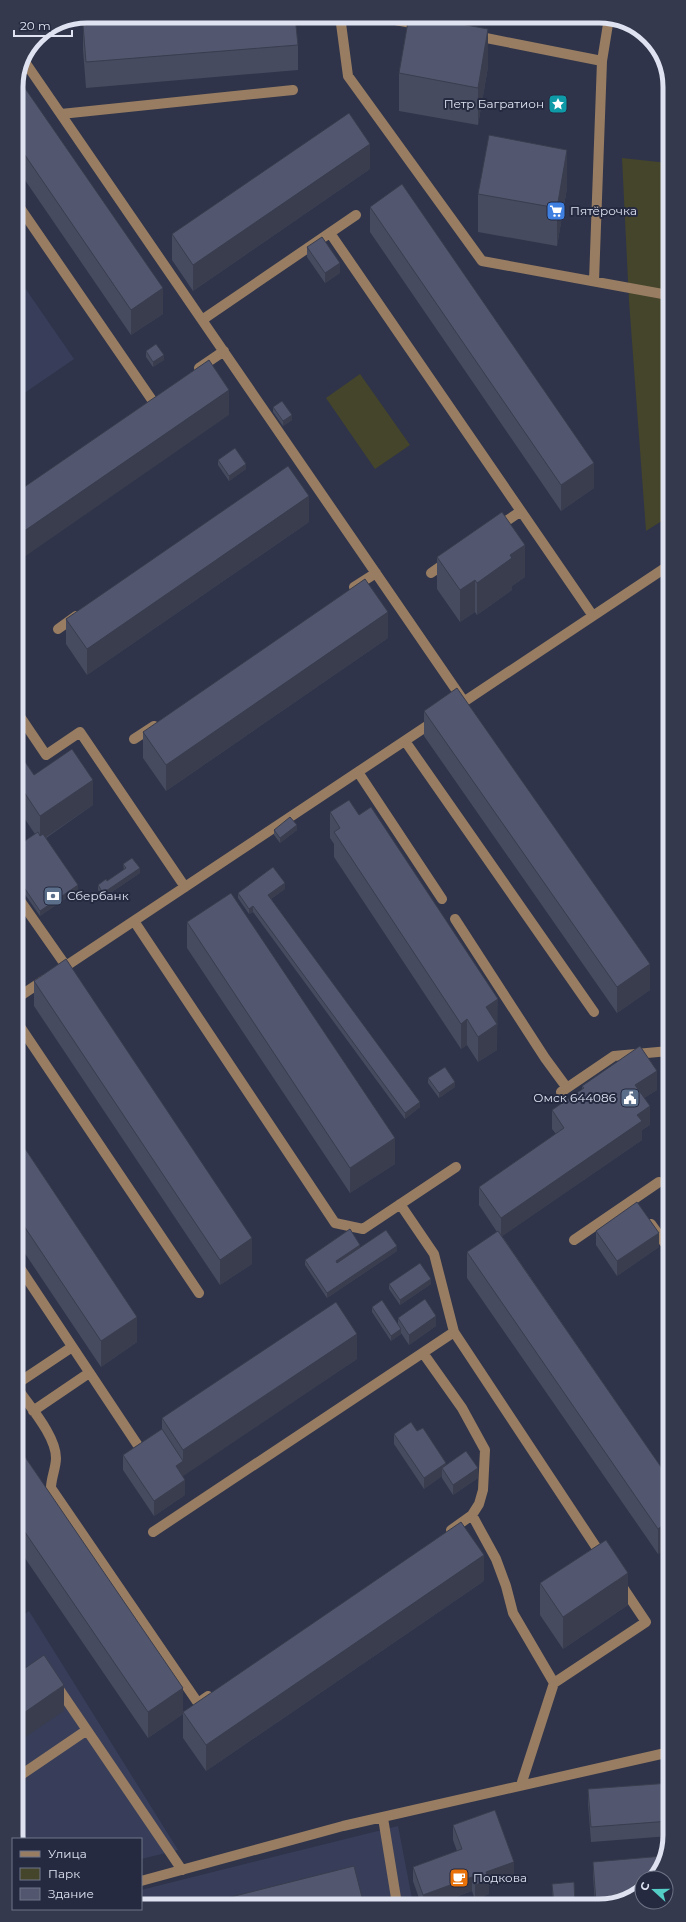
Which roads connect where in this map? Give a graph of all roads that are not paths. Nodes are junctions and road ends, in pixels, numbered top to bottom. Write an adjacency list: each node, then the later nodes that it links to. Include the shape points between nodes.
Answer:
1 (341, 23): 13 (street, via 348,76 482,261)
2 (409, 23): 4 (street)
3 (608, 24): 6 (street)
4 (429, 27)
5 (468, 35): 6 (street)
6 (602, 61): 13 (street)
7 (27, 64): 9 (street)
8 (293, 90): 9 (street)
9 (61, 114): 15 (street)
10 (23, 212): 18 (street)
11 (356, 215): 12 (street)
12 (330, 233): 15 (street); 19 (street)
13 (594, 281): 14 (street)
14 (663, 293)
15 (202, 320): 16 (street)
16 (224, 351): 17 (street); 23 (street, via 297,464)
17 (191, 373)
18 (152, 400)
19 (521, 511): 20 (street); 27 (street)
20 (489, 533)
21 (456, 556): 24 (street)
22 (663, 569): 27 (street)
23 (376, 573): 25 (street); 29 (street)
24 (431, 573)
25 (343, 595)
26 (84, 611): 28 (street)
27 (592, 616): 29 (street)
28 (58, 629)
29 (464, 702): 33 (street)
30 (23, 721): 35 (street, via 46,755 80,732)
31 (160, 721): 32 (street)
32 (134, 740)
33 (405, 741): 34 (street); 42 (street)
34 (358, 772): 35 (street); 36 (street)
35 (185, 887): 39 (street)
36 (442, 899)
37 (23, 905): 40 (street)
38 (456, 919): 44 (street, via 564,1090 614,1056)
39 (134, 921): 40 (street); 47 (street, via 335,1223 363,1229)
40 (66, 966): 41 (street)
41 (23, 994)
42 (594, 1012)
43 (23, 1031): 52 (street)
44 (663, 1052)
45 (456, 1166): 47 (street)
46 (659, 1182): 49 (street, via 637,1202)
47 (400, 1204): 53 (street, via 434,1254)
48 (647, 1218): 50 (street)
49 (574, 1240)
50 (663, 1241)
51 (23, 1272): 54 (street)
52 (199, 1293)
53 (454, 1332): 55 (street); 64 (street)
54 (72, 1347): 56 (street); 57 (street)
55 (423, 1352): 61 (street, via 462,1408 485,1450 483,1490); 62 (street)
56 (89, 1373): 59 (street); 60 (street)
57 (23, 1380)
58 (23, 1396): 59 (street)
59 (33, 1411): 68 (street, via 55,1444 56,1459 51,1476 51,1488 198,1703)
60 (137, 1444)
61 (472, 1515): 63 (street); 67 (street, via 496,1559 513,1613)
62 (153, 1532)
63 (442, 1536)
64 (607, 1563)
65 (615, 1576): 67 (street, via 646,1622)
66 (50, 1676): 69 (street)
67 (554, 1683): 72 (street)
68 (217, 1690)
69 (87, 1730): 71 (street); 74 (street)
70 (663, 1754): 72 (street)
71 (23, 1774)
72 (521, 1785): 73 (street)
73 (383, 1818): 74 (street, via 343,1826); 76 (street)
74 (182, 1870): 75 (street)
75 (142, 1881)
76 (396, 1899)

